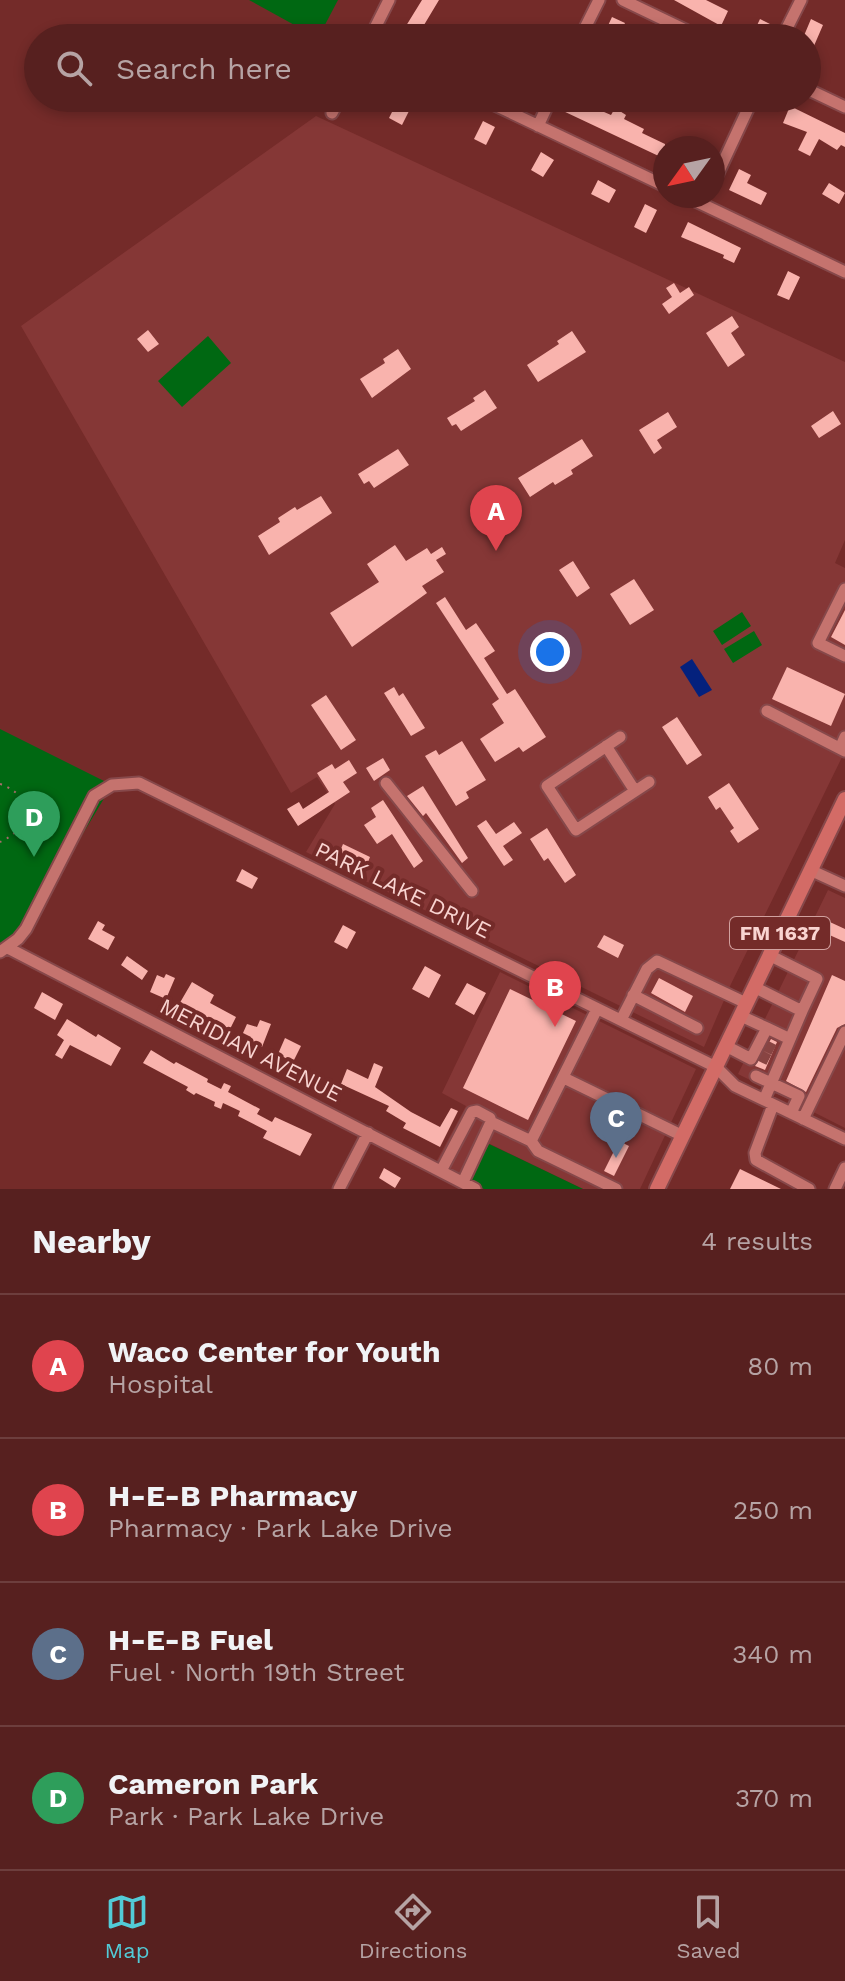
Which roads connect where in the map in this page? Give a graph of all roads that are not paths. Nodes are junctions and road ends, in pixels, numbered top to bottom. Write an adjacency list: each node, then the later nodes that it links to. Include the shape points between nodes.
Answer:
1 (389, 0): 5 (street)
2 (599, 0): 6 (street)
3 (623, 0): 7 (street)
4 (801, 0): 8 (street)
5 (377, 24)
6 (587, 24)
7 (673, 24)
8 (789, 24)
9 (821, 96): 10 (street)
10 (845, 107)
11 (509, 112): 14 (street)
12 (544, 112): 14 (street)
13 (746, 112): 15 (street)
14 (538, 126): 16 (street)
15 (725, 158)
16 (653, 180)
17 (721, 208): 18 (street)
18 (845, 272)
19 (845, 589): 20 (street, via 818,643)
20 (845, 656)
21 (767, 711): 23 (street)
22 (620, 737): 24 (street)
23 (843, 745)
24 (606, 746): 27 (street); 27 (street, via 547,786 576,830)
25 (649, 782): 27 (street)
26 (386, 783): 31 (street)
27 (635, 791)
28 (845, 799): 29 (main road, FM 1637)
29 (810, 870): 30 (street); 33 (main road, FM 1637)
30 (845, 886)
31 (472, 891)
32 (4, 950): 36 (street, PARK LAKE DRIVE, via 26,929 90,801 103,789 130,782); 57 (street, MERIDIAN AVENUE)
33 (769, 955): 34 (main road, FM 1637); 38 (street, via 817,979)
34 (754, 987): 37 (main road, FM 1637); 38 (street)
35 (633, 995): 37 (street, via 657,961); 39 (street); 40 (street)
36 (597, 1009): 39 (street, PARK LAKE DRIVE); 48 (street)
37 (744, 1010): 41 (street); 44 (main road, FM 1637)
38 (802, 1011): 43 (street)
39 (621, 1020): 46 (street, PARK LAKE DRIVE)
40 (697, 1028)
41 (767, 1028): 43 (street); 45 (street)
42 (845, 1032): 52 (street)
43 (790, 1039): 45 (street)
44 (726, 1046): 45 (street); 46 (main road, FM 1637)
45 (766, 1054): 47 (street); 49 (street)
46 (716, 1067): 50 (street, PARK LAKE DRIVE); 58 (main road, FM 1637)
47 (756, 1076): 49 (street); 50 (street)
48 (564, 1078): 58 (street); 60 (street)
49 (771, 1082): 51 (street); 53 (street)
50 (749, 1093): 53 (street, PARK LAKE DRIVE)
51 (799, 1096): 52 (street); 54 (street)
52 (811, 1102): 55 (street)
53 (768, 1103): 54 (street, PARK LAKE DRIVE); 68 (street, via 756,1160)
54 (791, 1113): 55 (street, PARK LAKE DRIVE)
55 (803, 1119): 59 (street, PARK LAKE DRIVE)
56 (491, 1122): 60 (street); 62 (street, via 477,1111 469,1116); 63 (street)
57 (368, 1133): 62 (street, MERIDIAN AVENUE); 64 (street)
58 (683, 1136): 67 (main road, FM 1637)
59 (845, 1139)
60 (531, 1141): 66 (street, via 538,1151)
61 (845, 1168): 69 (street)
62 (441, 1171): 63 (street, MERIDIAN AVENUE)
63 (463, 1182): 65 (street, MERIDIAN AVENUE)
64 (339, 1189)
65 (475, 1189)
66 (616, 1189)
67 (657, 1189)
68 (809, 1189)
69 (835, 1189)

